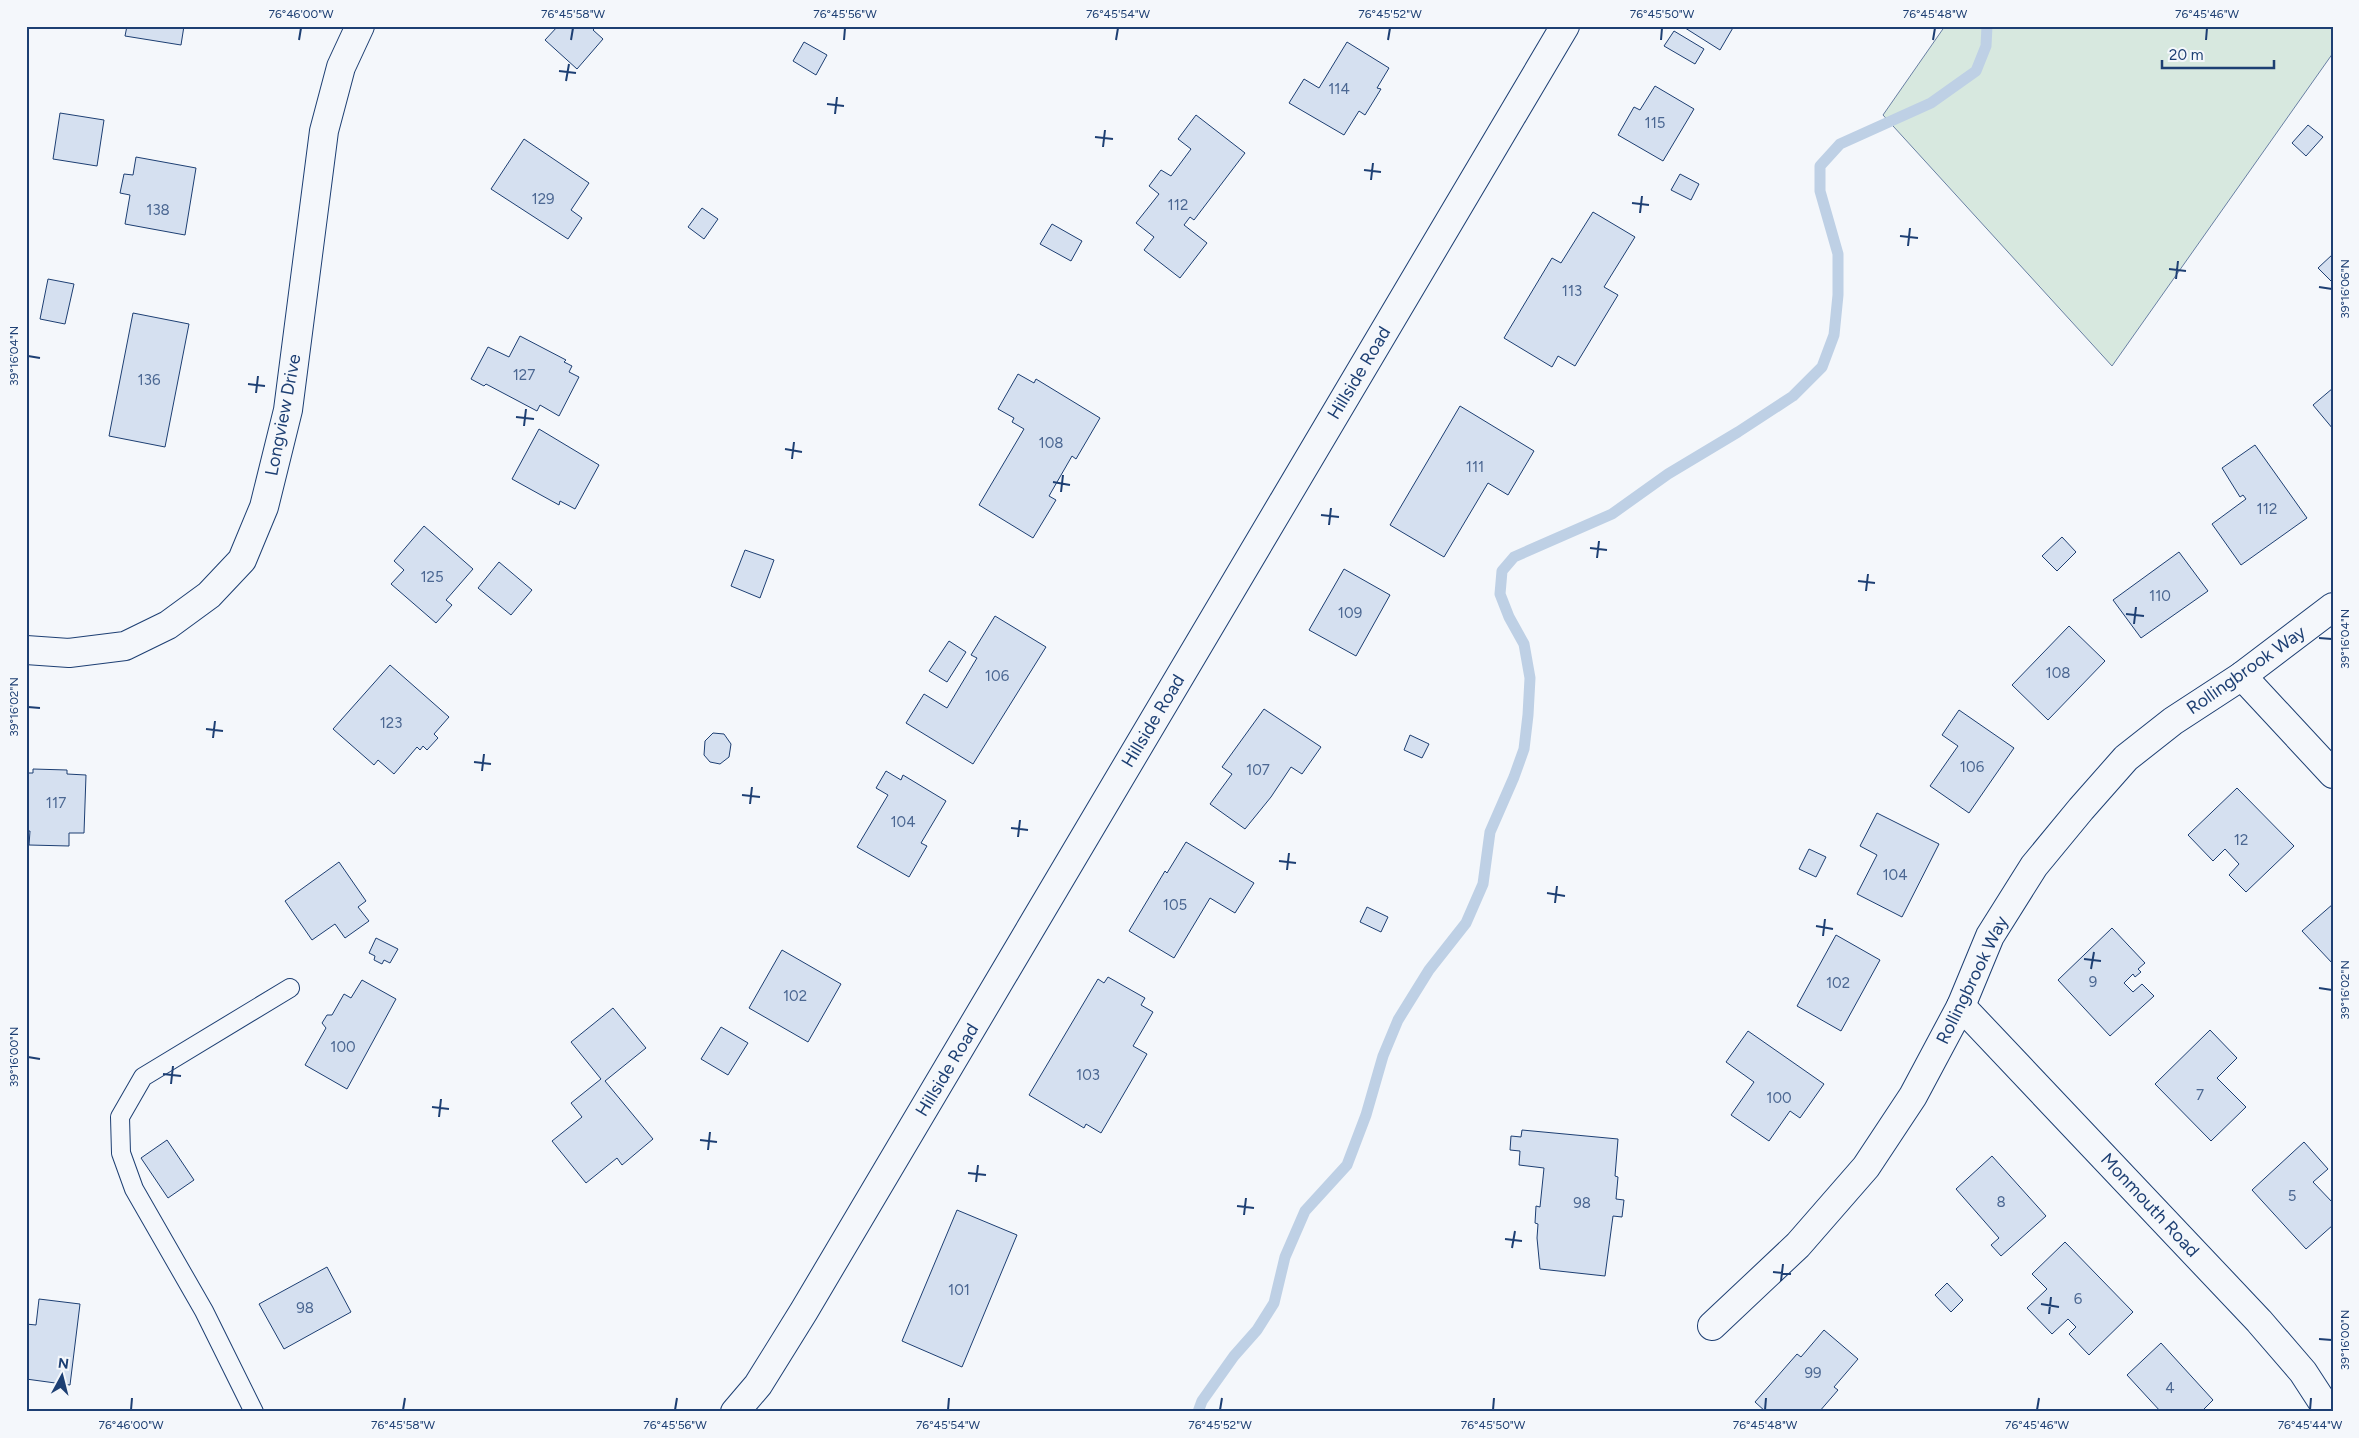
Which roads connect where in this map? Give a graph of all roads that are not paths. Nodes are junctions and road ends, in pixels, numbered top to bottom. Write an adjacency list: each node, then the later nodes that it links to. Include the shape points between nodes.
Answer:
1 (360, 26): 4 (street, Longview Drive, via 341,67 324,131 288,410 264,507 242,560 209,595 168,625 124,646 69,653)
2 (1564, 26): 11 (street, Hillside Road, via 804,1311 758,1384)
3 (2333, 606): 5 (street, Rollingbrook Way)
4 (26, 650)
5 (2242, 676): 6 (street); 8 (street, Rollingbrook Way, via 2173,721 2126,758 2081,809 2034,866 1990,936)
6 (2333, 774)
7 (290, 988): 10 (lane, via 143,1077 120,1117 121,1153 134,1189 204,1311)
8 (1961, 1006): 9 (street, Rollingbrook Way, via 1914,1096 1866,1167 1798,1245); 12 (street, Monmouth Road, via 2259,1321 2303,1372)
9 (1712, 1326)
10 (254, 1412)
11 (735, 1412)
12 (2329, 1412)

